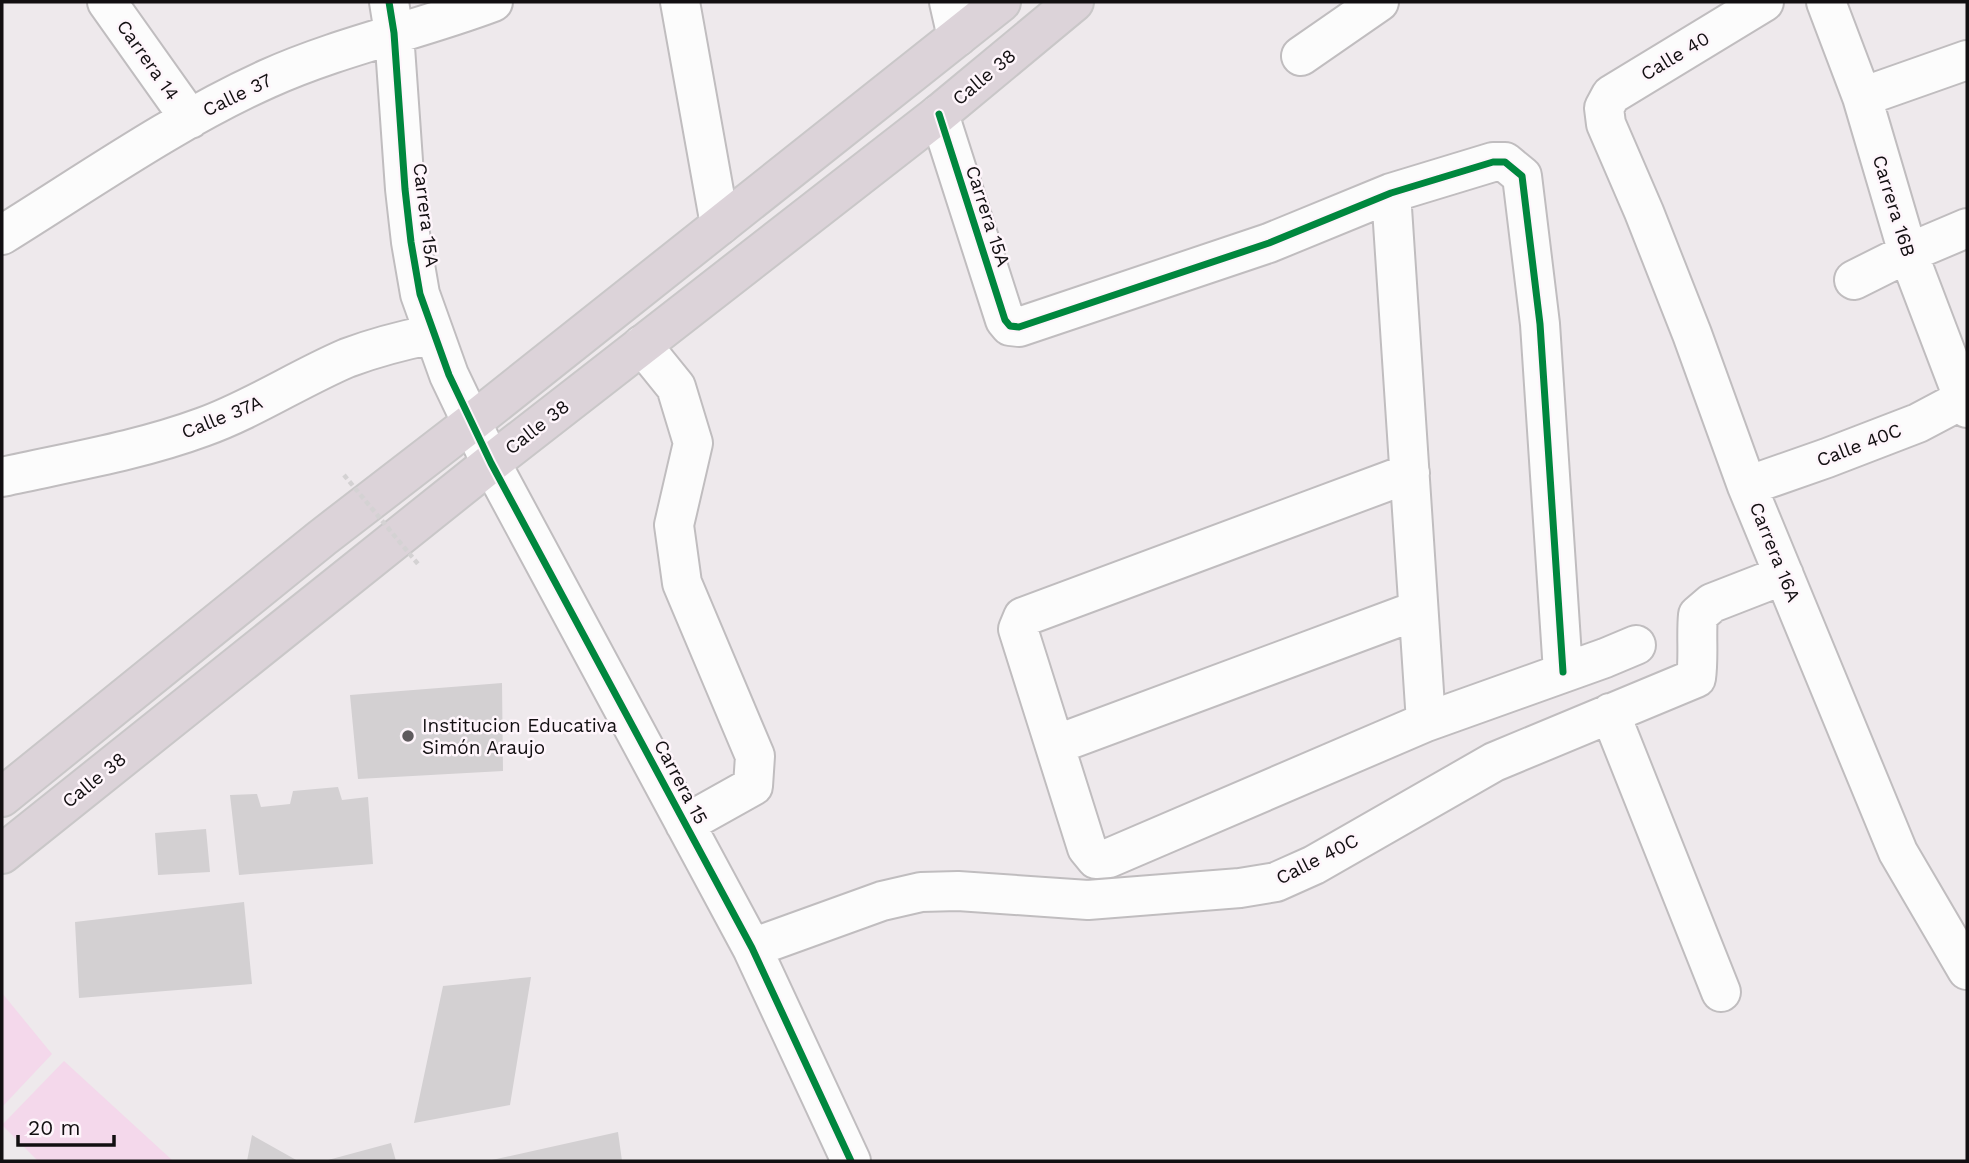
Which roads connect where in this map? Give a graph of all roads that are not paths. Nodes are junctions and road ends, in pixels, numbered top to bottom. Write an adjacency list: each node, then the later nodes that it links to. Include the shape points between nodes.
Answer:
1 (107, 2): 15 (street, Carrera 14)
2 (493, 2): 9 (street, Calle 37, via 461,14)
3 (680, 2): 18 (street)
4 (1001, 2): 10 (highway)
5 (1074, 2): 14 (highway, Calle 38)
6 (1379, 2): 11 (street)
7 (1764, 2): 16 (street, Calle 40, via 1611,95 1604,107)
8 (1826, 2): 13 (street, Carrera 16B)
9 (391, 18): 15 (street, Calle 37, via 330,54 267,79); 23 (street, Carrera 15A, via 411,242 420,294)
10 (953, 19): 18 (highway)
11 (1301, 56)
12 (1967, 60): 13 (street)
13 (1862, 97): 21 (street, Carrera 16B)
14 (939, 114): 17 (street, Carrera 15A, via 1010,326 1019,327 1269,243); 24 (highway, Calle 38)
15 (190, 119): 20 (street, Calle 37)
16 (1606, 124): 30 (street, Carrera 16A, via 1692,334)
17 (1391, 193): 28 (street); 34 (street, via 1493,162 1505,162 1522,176 1540,324)
18 (720, 225): 26 (highway)
19 (1967, 228): 21 (street)
20 (2, 235)
21 (1908, 253): 22 (street); 25 (street, Carrera 16B)
22 (1854, 280)
23 (434, 334): 26 (street, Carrera 15A); 29 (street, Calle 37A, via 390,342 345,359 259,403 147,446)
24 (642, 345): 27 (highway, Calle 38); 39 (street, via 676,387 693,443 674,525 682,583 755,756 753,786)
25 (1966, 401): 30 (street, Calle 40C)
26 (471, 423): 27 (street, Carrera 15); 38 (highway, via 321,538)
27 (491, 463): 39 (street, Carrera 15); 40 (highway, Calle 38)
28 (1410, 473): 32 (street); 37 (street, via 1023,617 1018,629)
29 (2, 477)
30 (1747, 485): 31 (street, Carrera 16A)
31 (1784, 575): 35 (street, Calle 40C, via 1712,603 1698,615 1696,678); 42 (street, Carrera 16A, via 1898,852)
32 (1418, 610): 36 (street); 37 (street)
33 (1636, 645): 34 (street)
34 (1563, 672): 36 (street)
35 (1610, 713): 41 (street, Calle 40C, via 1494,762 1276,882 1088,900 920,892); 43 (street)
36 (1426, 722): 37 (street, via 1109,858 1096,859 1087,848)
37 (1055, 745)
38 (2, 797)
39 (685, 824): 41 (street, Carrera 15)
40 (2, 854)
41 (752, 948): 44 (street, Carrera 15)
42 (1967, 970)
43 (1721, 992)
44 (851, 1161)

